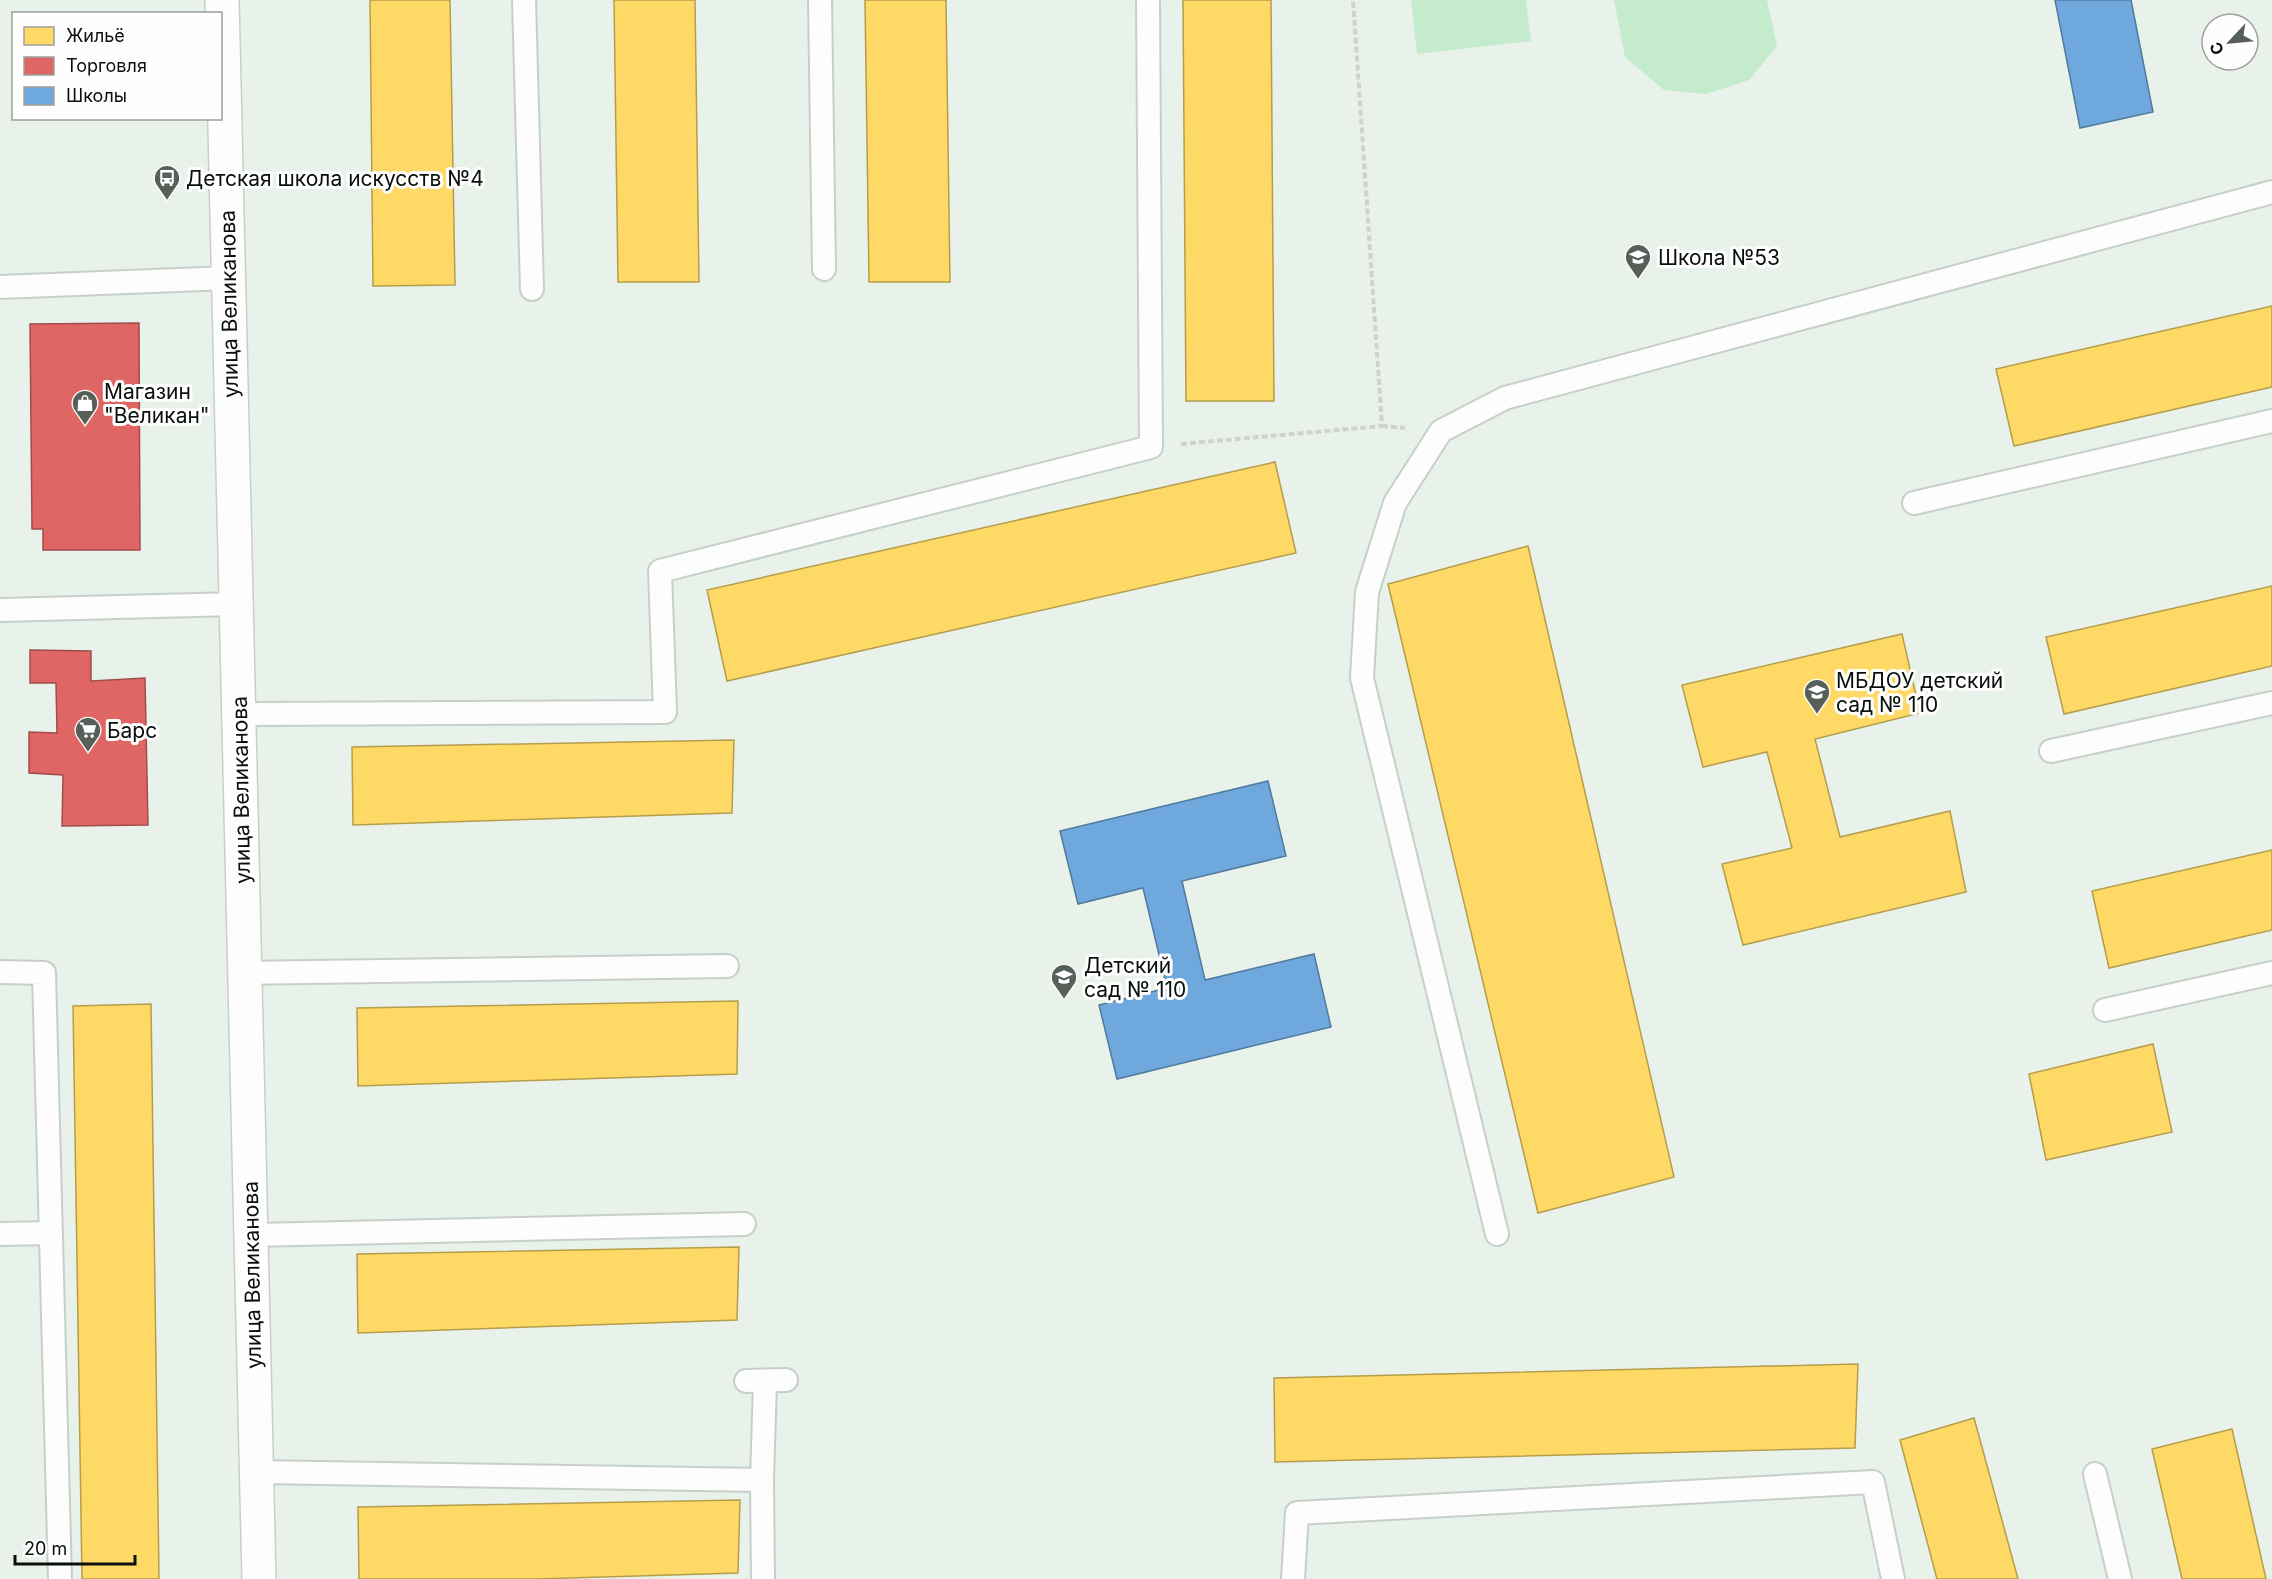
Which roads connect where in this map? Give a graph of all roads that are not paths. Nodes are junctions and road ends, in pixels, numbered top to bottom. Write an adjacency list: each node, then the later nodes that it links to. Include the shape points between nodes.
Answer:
1 (222, 0): 5 (street, улица Великанова)
2 (524, 0): 10 (lane)
3 (820, 0): 7 (lane)
4 (1148, 0): 16 (lane, via 1151,447 660,571 665,712)
5 (222, 71): 8 (street, улица Великанова)
6 (2272, 192): 26 (lane, via 1505,398 1441,431 1395,503 1367,592 1362,678)
7 (824, 269)
8 (229, 278): 9 (lane); 13 (street, улица Великанова)
9 (0, 287)
10 (532, 289)
11 (2272, 421): 12 (lane)
12 (1914, 503)
13 (236, 604): 14 (lane); 16 (street, улица Великанова)
14 (0, 610)
15 (2272, 703): 17 (lane)
16 (239, 714): 20 (street, улица Великанова)
17 (2051, 751)
18 (727, 966): 20 (lane)
19 (0, 972): 24 (lane, via 44,973)
20 (245, 973): 27 (street, улица Великанова)
21 (2272, 974): 22 (lane)
22 (2105, 1010)
23 (744, 1224): 27 (lane)
24 (51, 1233): 25 (lane); 32 (lane)
25 (0, 1234)
26 (1497, 1234)
27 (251, 1235): 29 (street, улица Великанова)
28 (766, 1381): 31 (lane)
29 (257, 1472): 31 (lane); 33 (street, улица Великанова)
30 (2095, 1474): 37 (lane)
31 (762, 1480): 34 (lane)
32 (60, 1579)
33 (260, 1579)
34 (763, 1579)
35 (1293, 1579): 36 (lane, via 1297,1514 1873,1482)
36 (1893, 1579)
37 (2120, 1579)

